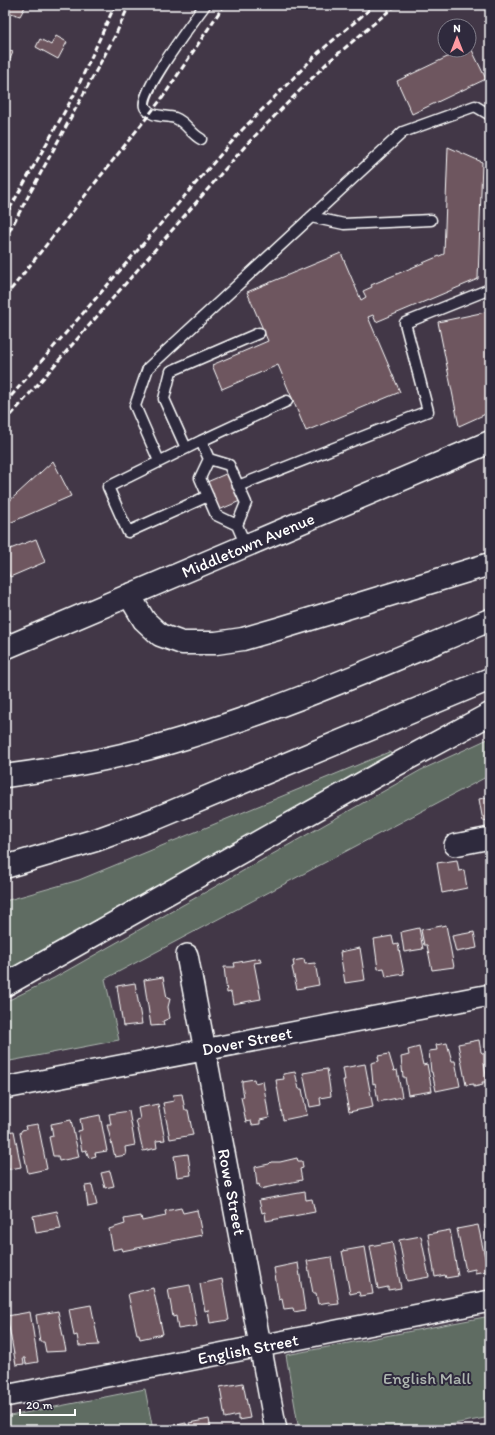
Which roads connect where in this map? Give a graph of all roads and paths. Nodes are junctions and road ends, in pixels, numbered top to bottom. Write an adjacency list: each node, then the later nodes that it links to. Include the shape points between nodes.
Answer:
1 (205, 5): 3 (lane, via 146,92 144,102 144,107 151,113 176,118 194,136)
2 (490, 115): 4 (lane, via 475,106 402,132)
3 (201, 139)
4 (311, 217): 5 (lane, via 344,224); 13 (lane, via 148,368 135,406)
5 (431, 220)
6 (490, 289): 14 (lane, via 405,323 428,411)
7 (259, 333): 11 (lane, via 171,371 164,399)
8 (287, 401): 9 (lane)
9 (201, 441): 11 (lane); 12 (lane)
10 (490, 442): 17 (main road, Middletown Avenue)
11 (186, 448): 13 (lane)
12 (209, 459): 14 (lane, via 229,465); 15 (lane, via 200,478)
13 (159, 461): 15 (lane, via 108,487 128,532)
14 (238, 486): 16 (lane, via 246,503)
15 (208, 496): 16 (lane, via 216,516)
16 (237, 525): 17 (lane)
17 (246, 546): 19 (main road, Middletown Avenue)
18 (490, 564): 19 (main road, via 281,628 216,643 182,643 160,636 144,620)
19 (129, 595): 21 (main road, Middletown Avenue)
20 (490, 620): 24 (main road, via 291,702 185,738 107,759)
21 (5, 648)
22 (490, 679): 27 (main road, via 157,818 90,842)
23 (490, 714): 29 (main road, via 397,763)
24 (5, 776)
25 (490, 838): 26 (street)
26 (454, 845)
27 (5, 867)
28 (188, 955): 31 (street, Rowe Street)
29 (5, 985)
30 (490, 995): 31 (street, Dover Street)
31 (205, 1050): 32 (street, Dover Street); 34 (street, Rowe Street)
32 (5, 1088)
33 (490, 1301): 34 (street, English Street)
34 (260, 1346): 35 (street, English Street); 36 (street, Rowe Street)
35 (5, 1396)
36 (276, 1430)

